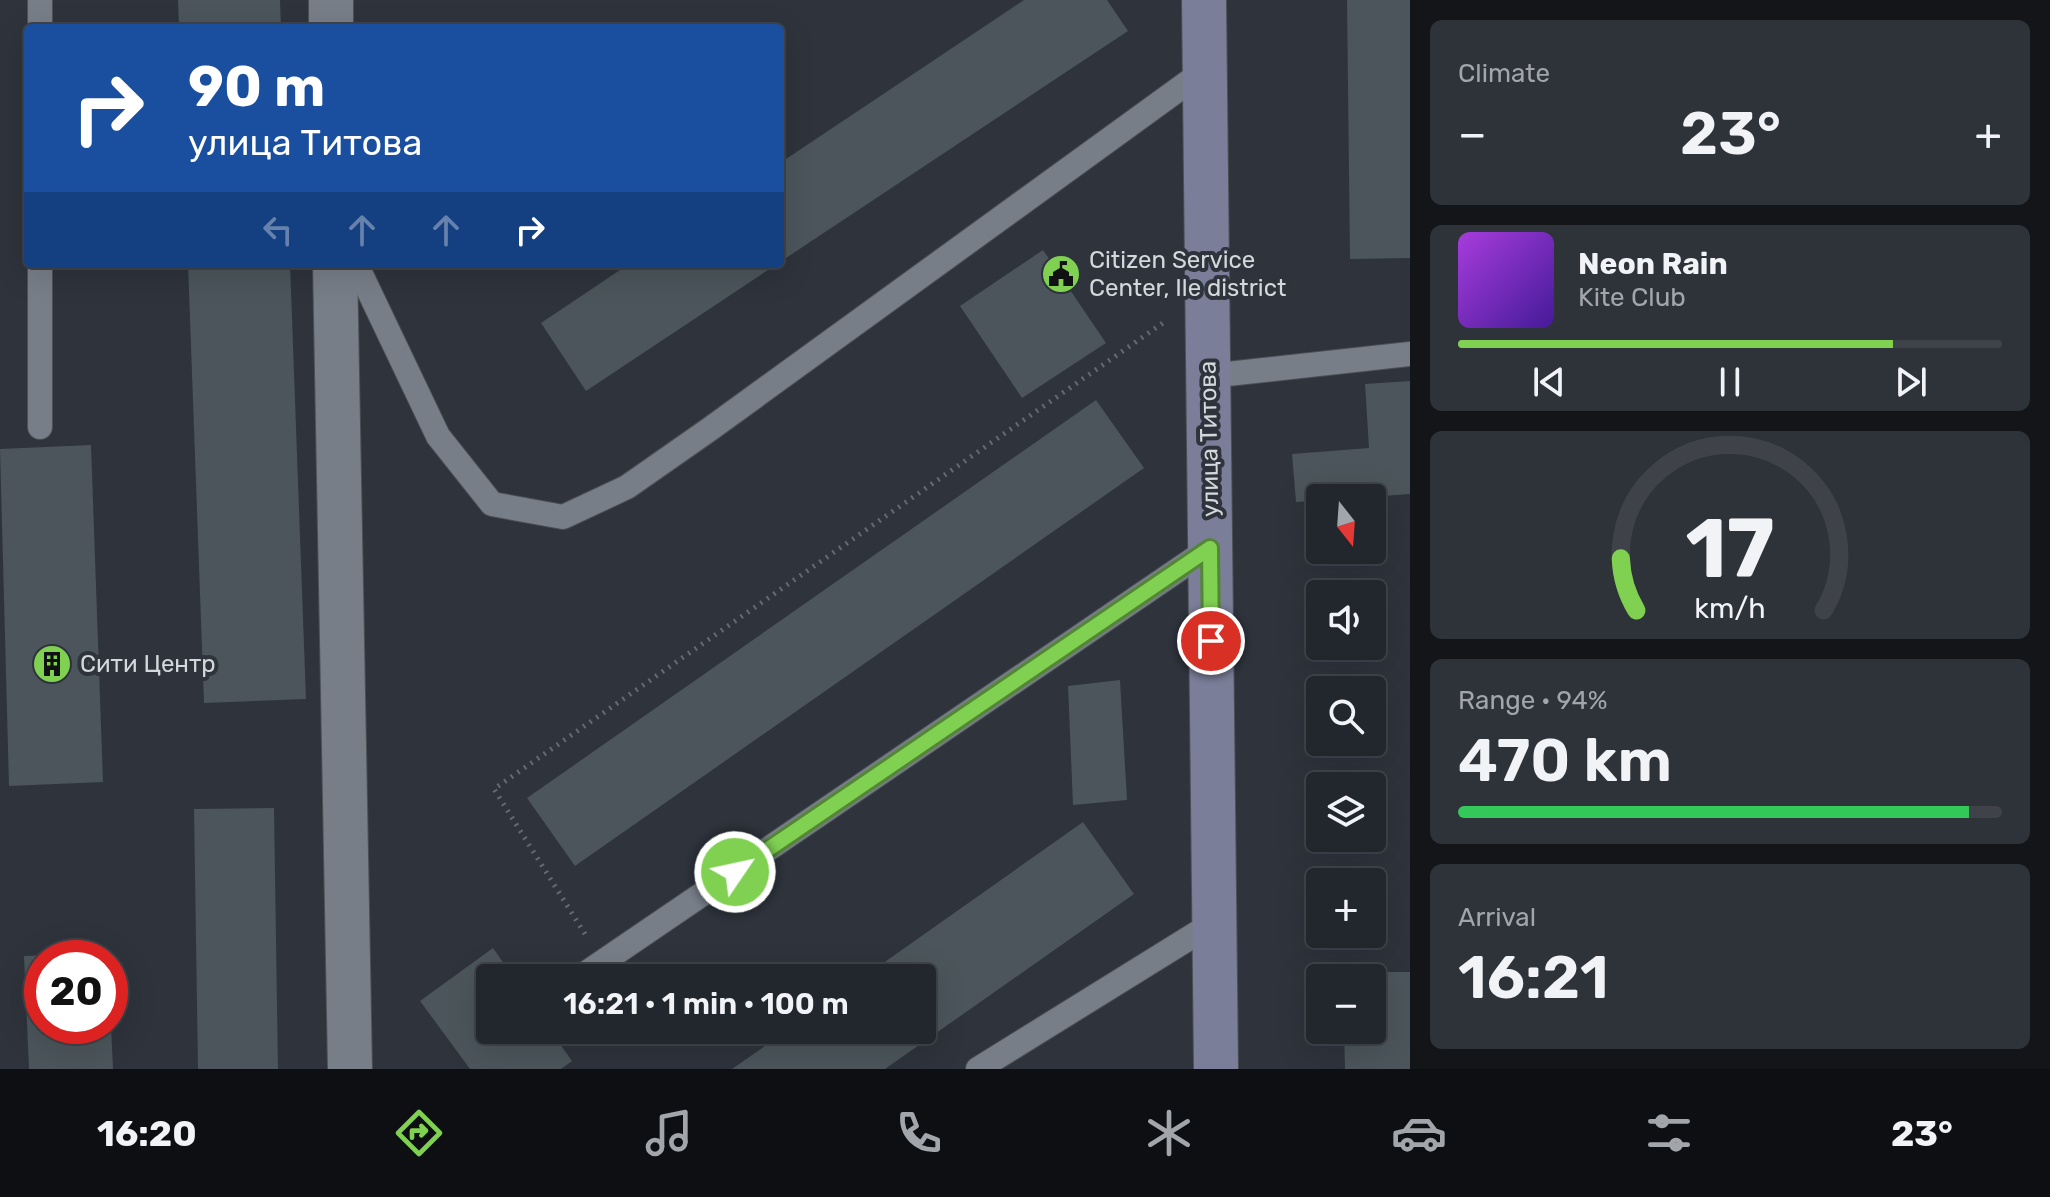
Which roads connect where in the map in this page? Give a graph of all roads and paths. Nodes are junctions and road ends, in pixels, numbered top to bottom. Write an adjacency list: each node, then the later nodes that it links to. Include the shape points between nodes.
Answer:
1 (40, 0): 4 (lane)
2 (331, 0): 5 (street)
3 (1204, 0): 6 (street, улица Титова)
4 (40, 24)
5 (331, 24)
6 (1205, 70): 9 (lane, via 627,487 563,517 492,504 438,436); 10 (street, улица Титова)
7 (40, 268): 13 (lane)
8 (335, 268): 18 (street)
9 (358, 268)
10 (1207, 292): 12 (street, улица Титова); 16 (path, via 494,789)
11 (1410, 354): 12 (lane)
12 (1209, 376): 14 (street, улица Титова)
13 (40, 427)
14 (1210, 548): 15 (street, улица Титова); 16 (lane)
15 (1215, 922): 19 (lane); 20 (street, улица Титова)
16 (603, 962): 17 (lane)
17 (600, 964)
18 (350, 1069)
19 (978, 1069)
20 (1216, 1069)

